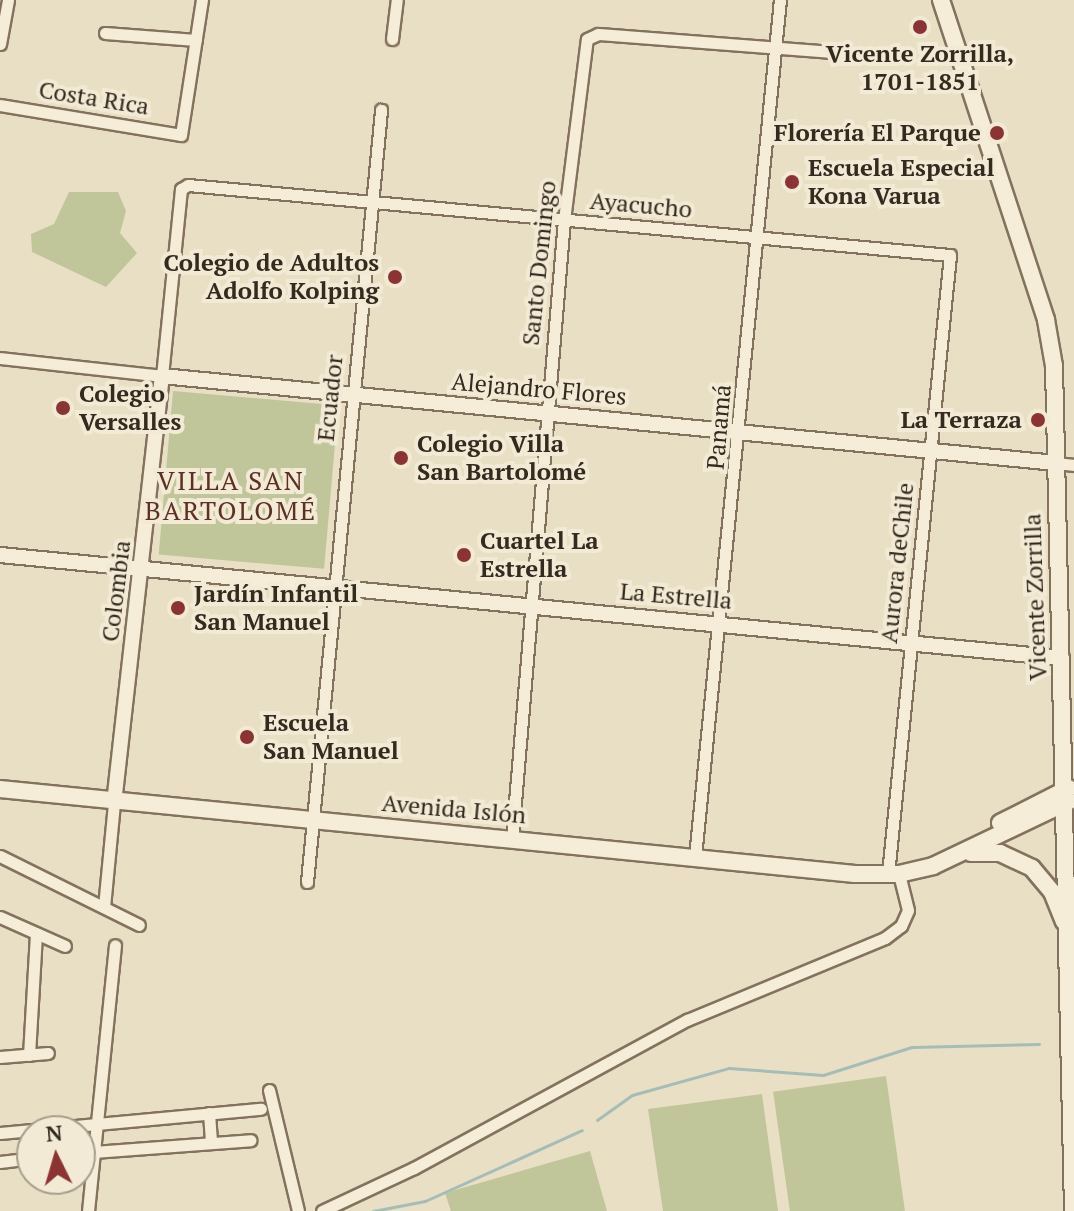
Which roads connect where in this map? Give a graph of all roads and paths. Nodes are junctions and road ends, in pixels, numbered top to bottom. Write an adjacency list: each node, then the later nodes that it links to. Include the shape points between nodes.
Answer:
1 (8, 0): 9 (street)
2 (202, 0): 8 (street)
3 (397, 0): 7 (street)
4 (780, 0): 10 (street, Panamá)
5 (941, 0): 25 (main road, Vicente Zorrilla, via 1046,320 1056,387)
6 (105, 33): 8 (street)
7 (392, 39)
8 (196, 40): 12 (street, Costa Rica, via 181,135)
9 (0, 44)
10 (776, 47): 11 (street); 16 (street, Santo Domingo, via 598,34 587,39); 17 (street, Panamá)
11 (846, 53)
12 (0, 105)
13 (381, 110): 15 (street, Ecuador)
14 (184, 186): 15 (street, Ayacucho); 20 (street, Colombia)
15 (372, 203): 16 (street, Ayacucho); 21 (street, Ecuador)
16 (564, 220): 17 (street, Ayacucho); 22 (street, Santo Domingo)
17 (758, 238): 18 (street, Ayacucho); 23 (street, Panamá)
18 (950, 255): 24 (street, Aurora deChile)
19 (0, 358): 20 (street, Alejandro Flores)
20 (162, 376): 21 (street, Alejandro Flores); 28 (street, Colombia)
21 (353, 394): 22 (street, Alejandro Flores); 30 (street, Ecuador)
22 (547, 411): 23 (street, Alejandro Flores); 31 (street, Santo Domingo)
23 (741, 430): 24 (street, Alejandro Flores); 32 (street, Panamá)
24 (930, 452): 25 (street, Alejandro Flores); 33 (street, Aurora deChile)
25 (1056, 463): 26 (street, Alejandro Flores); 29 (main road, Vicente Zorrilla)
26 (1074, 465)
27 (0, 555): 28 (street, La Estrella)
28 (141, 569): 30 (street, La Estrella); 38 (street, Colombia)
29 (1067, 586): 34 (main road, Vicente Zorrilla)
30 (334, 587): 31 (street, La Estrella); 39 (street, Ecuador)
31 (529, 605): 32 (street, La Estrella); 40 (street, Santo Domingo)
32 (722, 623): 33 (street, La Estrella); 43 (street, Panamá)
33 (911, 643): 34 (street, La Estrella); 44 (street, Aurora deChile)
34 (1062, 658): 35 (main road, Vicente Zorrilla)
35 (1068, 691): 37 (main road, Vicente Zorrilla)
36 (0, 789): 38 (main road, Avenida Islón)
37 (1069, 795): 41 (main road, Avenida Islón); 44 (main road); 50 (main road, Vicente Zorrilla)
38 (114, 803): 39 (main road, Avenida Islón); 47 (street, Colombia)
39 (311, 822): 40 (main road, Avenida Islón); 45 (street, Ecuador)
40 (512, 838): 43 (main road, Avenida Islón)
41 (961, 854): 44 (main road, Avenida Islón); 50 (main road, via 1000,853 1032,868 1052,892)
42 (0, 856): 47 (street)
43 (695, 857): 44 (main road, Avenida Islón)
44 (897, 873): 67 (street, Aurora deChile, via 908,910 901,926 885,938 687,1020 414,1168)
45 (307, 882)
46 (1074, 886): 50 (main road)
47 (104, 907): 49 (street)
48 (0, 917): 51 (street)
49 (139, 925)
50 (1068, 926): 54 (main road, Vicente Zorrilla)
51 (36, 933): 53 (street); 56 (street)
52 (115, 945): 61 (street)
53 (65, 946)
54 (1072, 1023): 68 (main road, Vicente Zorrilla)
55 (48, 1053): 56 (street)
56 (29, 1055): 57 (street)
57 (0, 1057)
58 (269, 1090): 66 (street)
59 (261, 1109): 60 (street)
60 (209, 1113): 62 (street); 64 (street)
61 (96, 1115)
62 (96, 1123)
63 (251, 1140): 64 (street)
64 (211, 1143): 65 (street)
65 (96, 1151)
66 (298, 1211)
67 (322, 1211)
68 (1073, 1211)

